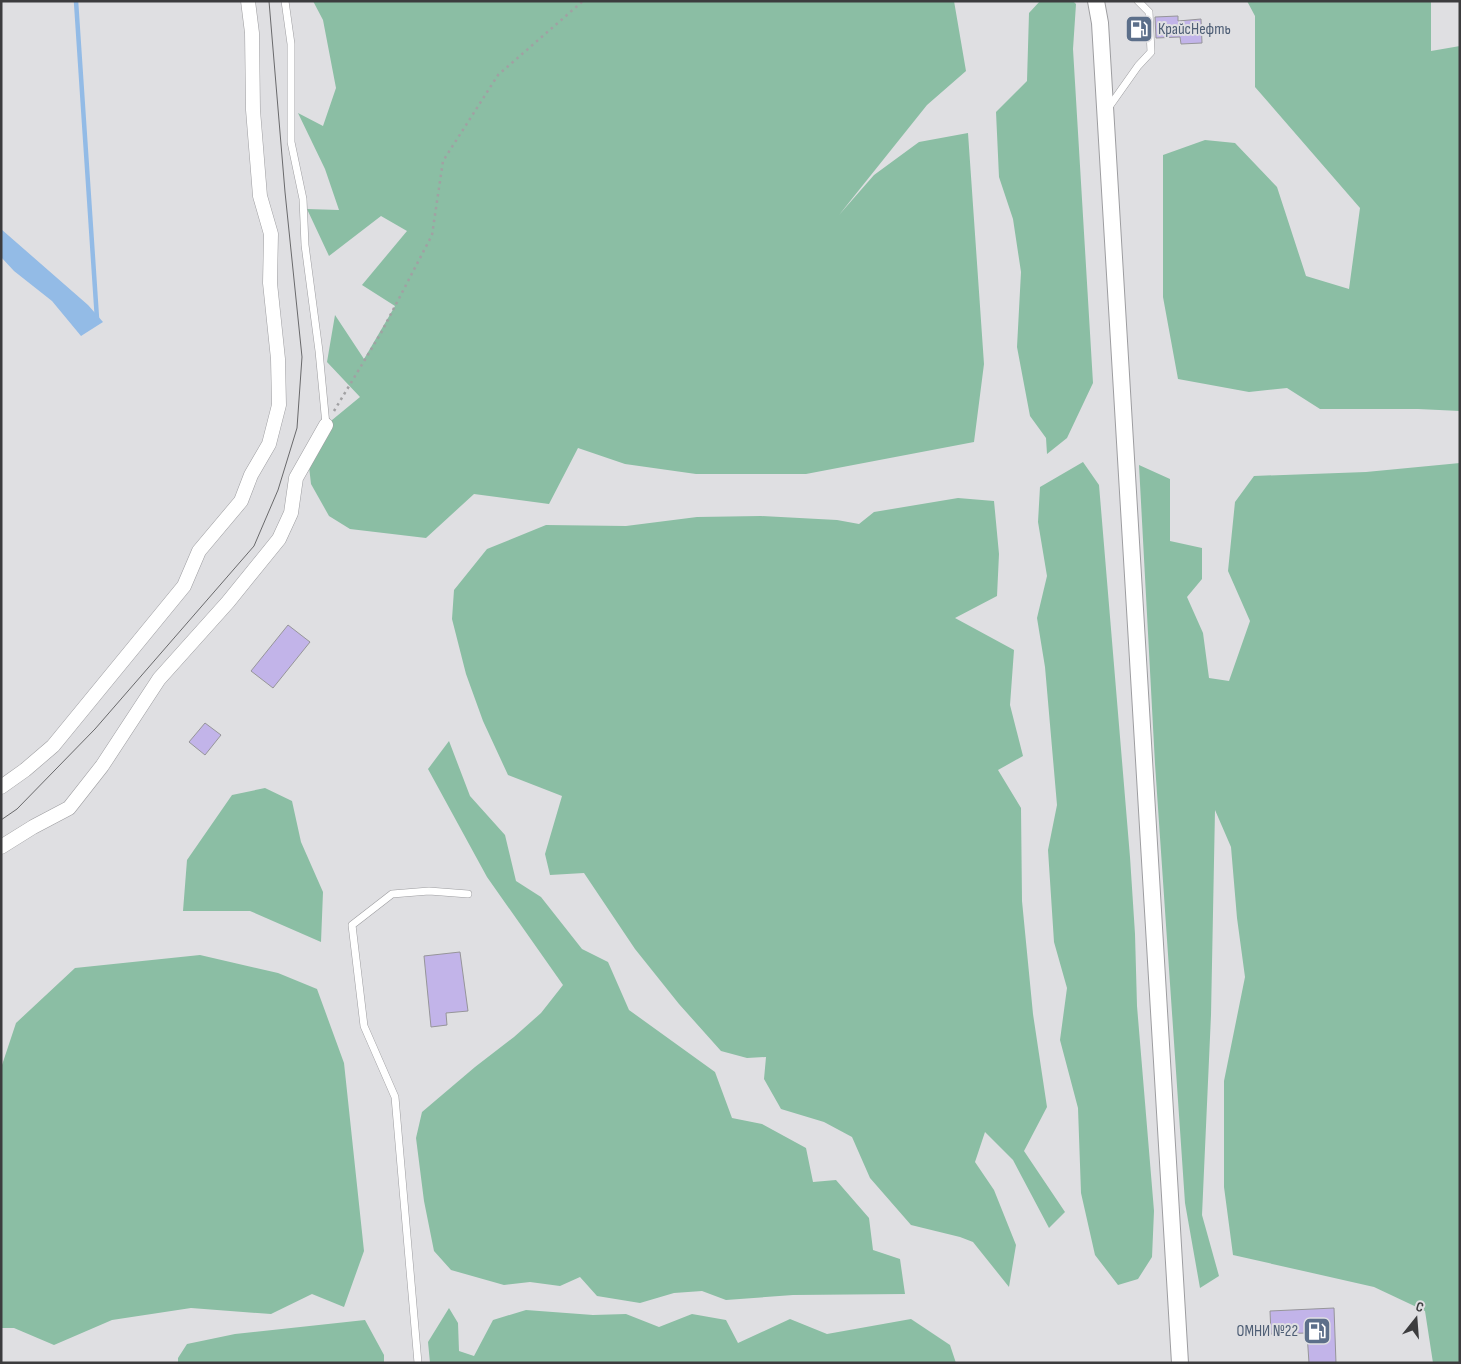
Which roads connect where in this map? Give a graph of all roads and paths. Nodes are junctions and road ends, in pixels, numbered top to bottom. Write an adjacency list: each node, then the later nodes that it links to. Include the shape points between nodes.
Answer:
1 (248, 1): 8 (street, via 260,196 270,234 270,283 278,359 280,405 269,444 251,475 242,501 199,551 184,586 53,746)
2 (285, 1): 7 (lane, via 291,44 291,142 304,199 305,245)
3 (583, 1): 7 (path, via 498,75 443,161 432,235 381,333)
4 (1096, 1): 6 (street)
5 (1138, 1): 6 (lane, via 1149,12 1151,52)
6 (1106, 112): 12 (street)
7 (326, 425): 9 (street, via 296,478 291,513 279,539 159,679 102,766 69,808)
8 (1, 787)
9 (1, 847)
10 (468, 894): 11 (lane, via 429,891 392,894 352,925 364,1026 395,1097)
11 (418, 1363)
12 (1180, 1363)

